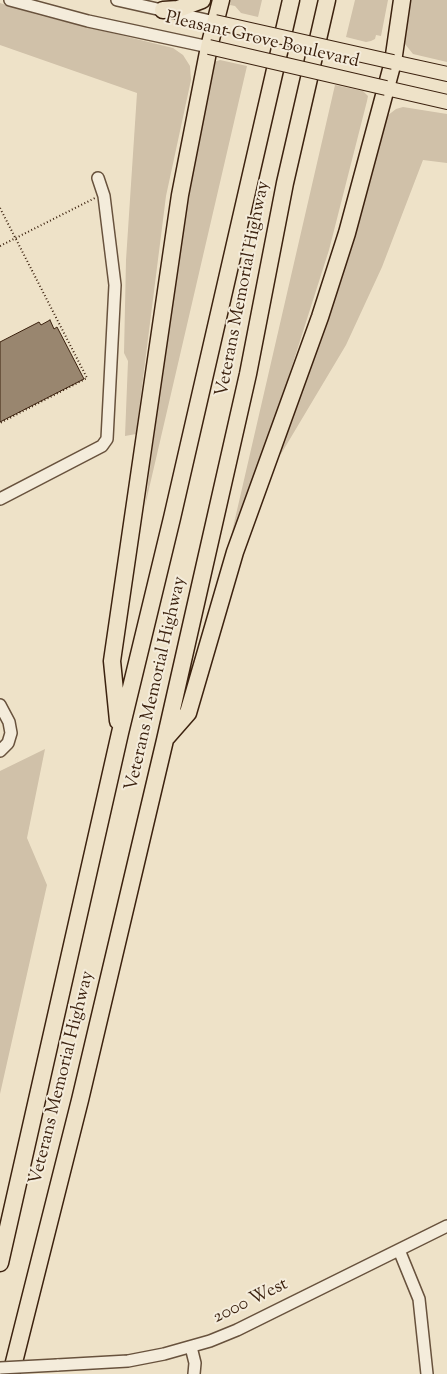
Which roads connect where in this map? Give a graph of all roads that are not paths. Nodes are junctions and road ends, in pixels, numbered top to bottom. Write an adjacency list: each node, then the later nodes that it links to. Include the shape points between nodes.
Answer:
1 (10, 0): 10 (street, Pleasant Grove Boulevard)
2 (117, 0): 8 (street, Pleasant Grove Boulevard)
3 (202, 0): 8 (highway, via 178,9)
4 (221, 0): 9 (highway)
5 (291, 0): 18 (highway, Veterans Memorial Highway)
6 (327, 0): 19 (highway, Veterans Memorial Highway, via 285,183 248,374)
7 (402, 0): 11 (highway)
8 (163, 10): 9 (street, Pleasant Grove Boulevard)
9 (215, 22): 10 (highway); 11 (main road, Pleasant Grove Boulevard, bridge)
10 (209, 47): 13 (main road, Pleasant Grove Boulevard, bridge); 18 (highway, via 180,195 112,661)
11 (393, 62): 12 (main road, Pleasant Grove Boulevard); 13 (highway)
12 (447, 74)
13 (386, 88): 14 (main road, Pleasant Grove Boulevard); 19 (highway, via 347,233 235,552 188,713)
14 (447, 102)
15 (98, 178): 16 (street, via 104,193 115,285 107,439 102,446)
16 (0, 499)
17 (0, 705): 20 (street, via 11,733 8,743)
18 (120, 733): 23 (highway, Veterans Memorial Highway)
19 (165, 740): 26 (highway, Veterans Memorial Highway)
20 (0, 751)
21 (447, 1226): 22 (street, 2000 West)
22 (399, 1250): 24 (street, 2000 West, via 237,1330); 28 (street, via 419,1299)
23 (0, 1263)
24 (191, 1347): 25 (street, 2000 West, bridge, via 128,1361); 27 (street)
25 (0, 1368)
26 (11, 1374)
27 (194, 1374)
28 (427, 1374)

